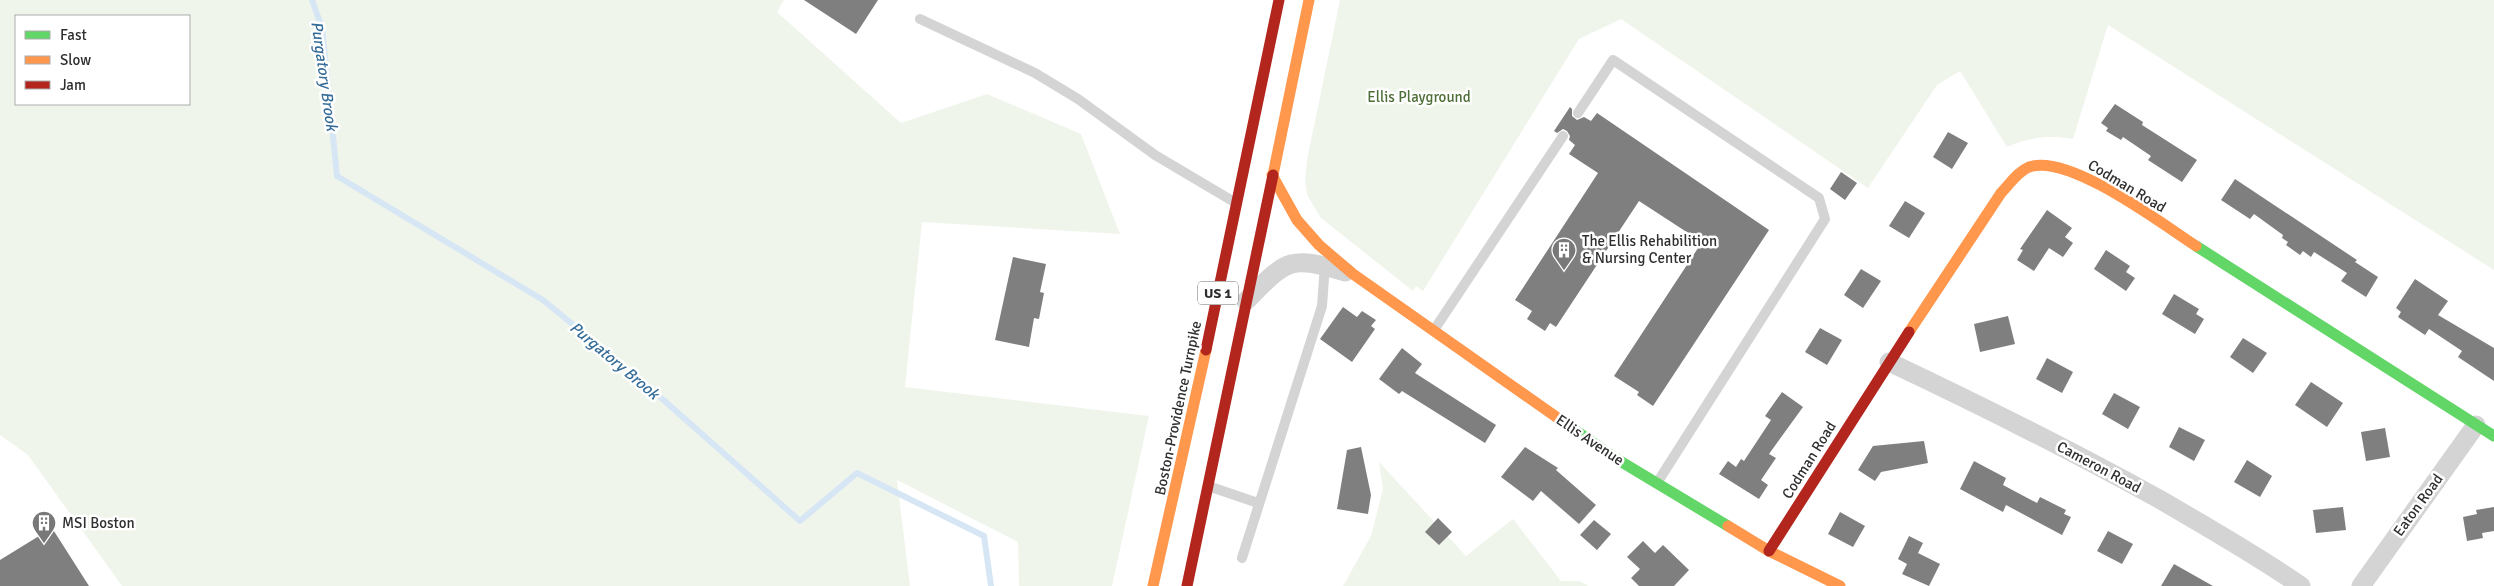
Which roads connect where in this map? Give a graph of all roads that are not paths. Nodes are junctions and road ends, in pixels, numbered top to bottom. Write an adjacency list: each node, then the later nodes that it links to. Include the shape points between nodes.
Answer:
1 (1279, 0): 7 (street, Boston-Providence Turnpike / US 1)
2 (1309, 0): 6 (street, US 1)
3 (920, 19): 7 (lane, via 1035,73 1078,99 1155,155)
4 (1578, 113): 15 (lane, via 1613,60 1819,198 1825,219)
5 (1562, 136): 11 (lane)
6 (1272, 175): 9 (street, Ellis Avenue, via 1297,220 1319,245); 10 (street, US 1)
7 (1236, 203): 20 (street, Boston-Providence Turnpike / US 1)
8 (1325, 265): 9 (street, Ellis Avenue); 10 (street, Ellis Avenue, via 1290,263); 17 (lane, via 1322,306)
9 (1353, 274): 11 (street, Ellis Avenue)
10 (1245, 302): 16 (street, US 1)
11 (1434, 331): 15 (street, Ellis Avenue, via 1615,458)
12 (1889, 362): 13 (street, Codman Road, via 2001,193 2022,170 2045,165 2065,167 2097,184); 18 (street, Codman Road); 23 (street, Cameron Road, via 1990,409 2105,469 2256,554)
13 (2476, 425): 14 (street, Codman Road); 24 (street, Eaton Road)
14 (2494, 436)
15 (1657, 483): 18 (street, Ellis Avenue)
16 (1207, 485): 17 (lane); 21 (street, US 1)
17 (1258, 503): 19 (lane)
18 (1768, 551): 22 (street, Ellis Avenue)
19 (1242, 558)
20 (1153, 586)
21 (1187, 586)
22 (1840, 586)
23 (2301, 586)
24 (2360, 586)

